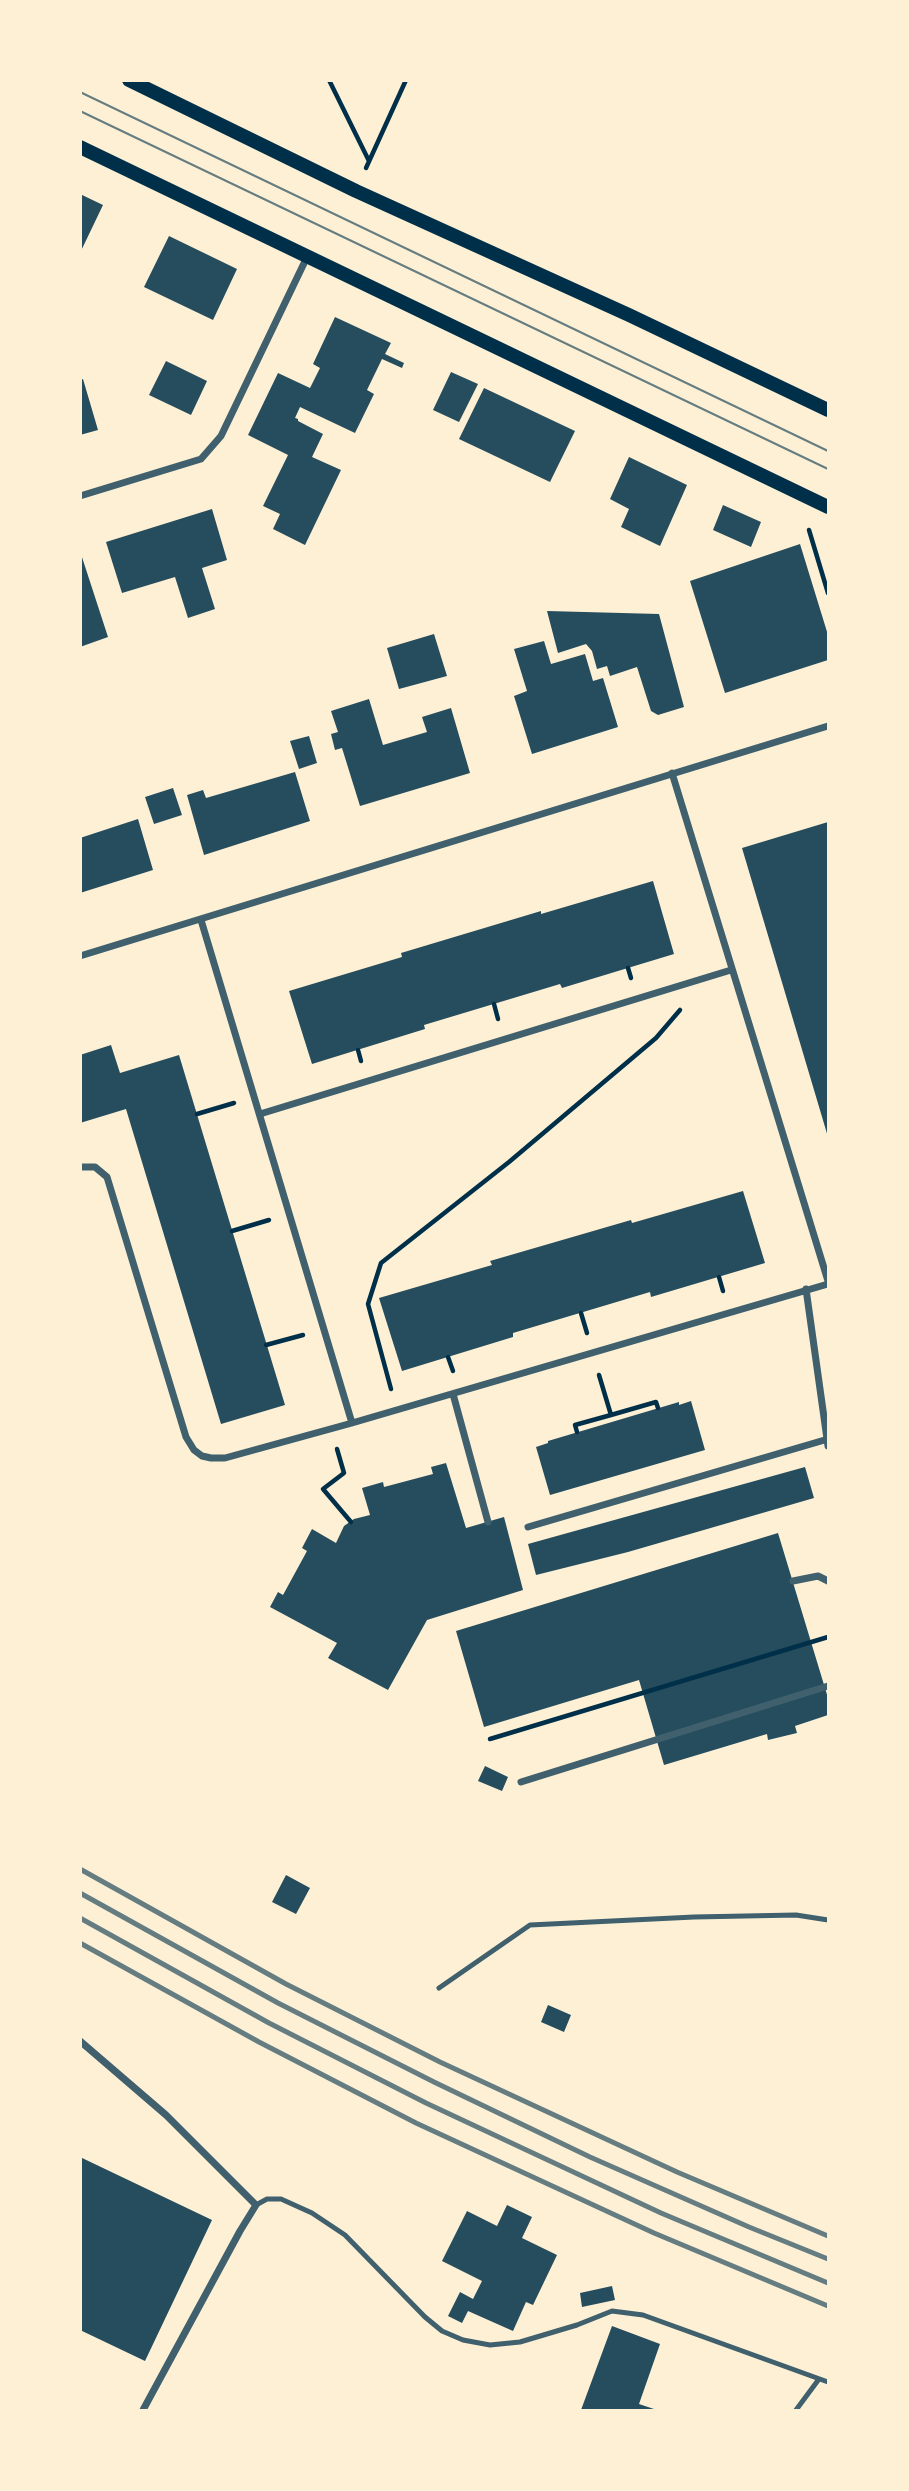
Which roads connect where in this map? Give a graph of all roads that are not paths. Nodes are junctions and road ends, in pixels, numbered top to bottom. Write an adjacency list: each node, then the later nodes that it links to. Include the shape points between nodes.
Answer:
1 (129, 80): 4 (main road)
2 (80, 146): 3 (main road)
3 (307, 257): 5 (street, via 221,436 201,459); 6 (main road)
4 (828, 410)
5 (80, 496)
6 (828, 507)
7 (828, 726): 8 (street)
8 (672, 773): 9 (street); 11 (street)
9 (201, 920): 10 (street); 12 (street)
10 (80, 956)
11 (731, 970): 12 (street); 14 (street)
12 (260, 1114): 17 (street)
13 (80, 1167): 17 (street, via 95,1167 107,1177 186,1437 194,1450 202,1456 225,1458)
14 (828, 1282): 15 (street)
15 (806, 1289): 16 (street); 18 (street)
16 (453, 1394): 17 (street); 19 (street)
17 (352, 1423)
18 (828, 1443): 20 (street)
19 (488, 1521)
20 (528, 1527)
21 (793, 1581): 22 (street, via 818,1576)
22 (828, 1581)
23 (828, 1686): 24 (street)
24 (521, 1782)
25 (828, 1920): 26 (lane, via 783,1915 530,1925)
26 (439, 1988)
27 (80, 2041): 28 (street, via 166,2115)
28 (256, 2205): 29 (lane, via 281,2199 312,2213 345,2235 425,2317 463,2340 490,2345 520,2342 612,2311 643,2315); 31 (street)
29 (819, 2379): 30 (lane); 32 (lane)
30 (828, 2382)
31 (143, 2410)
32 (796, 2410)

